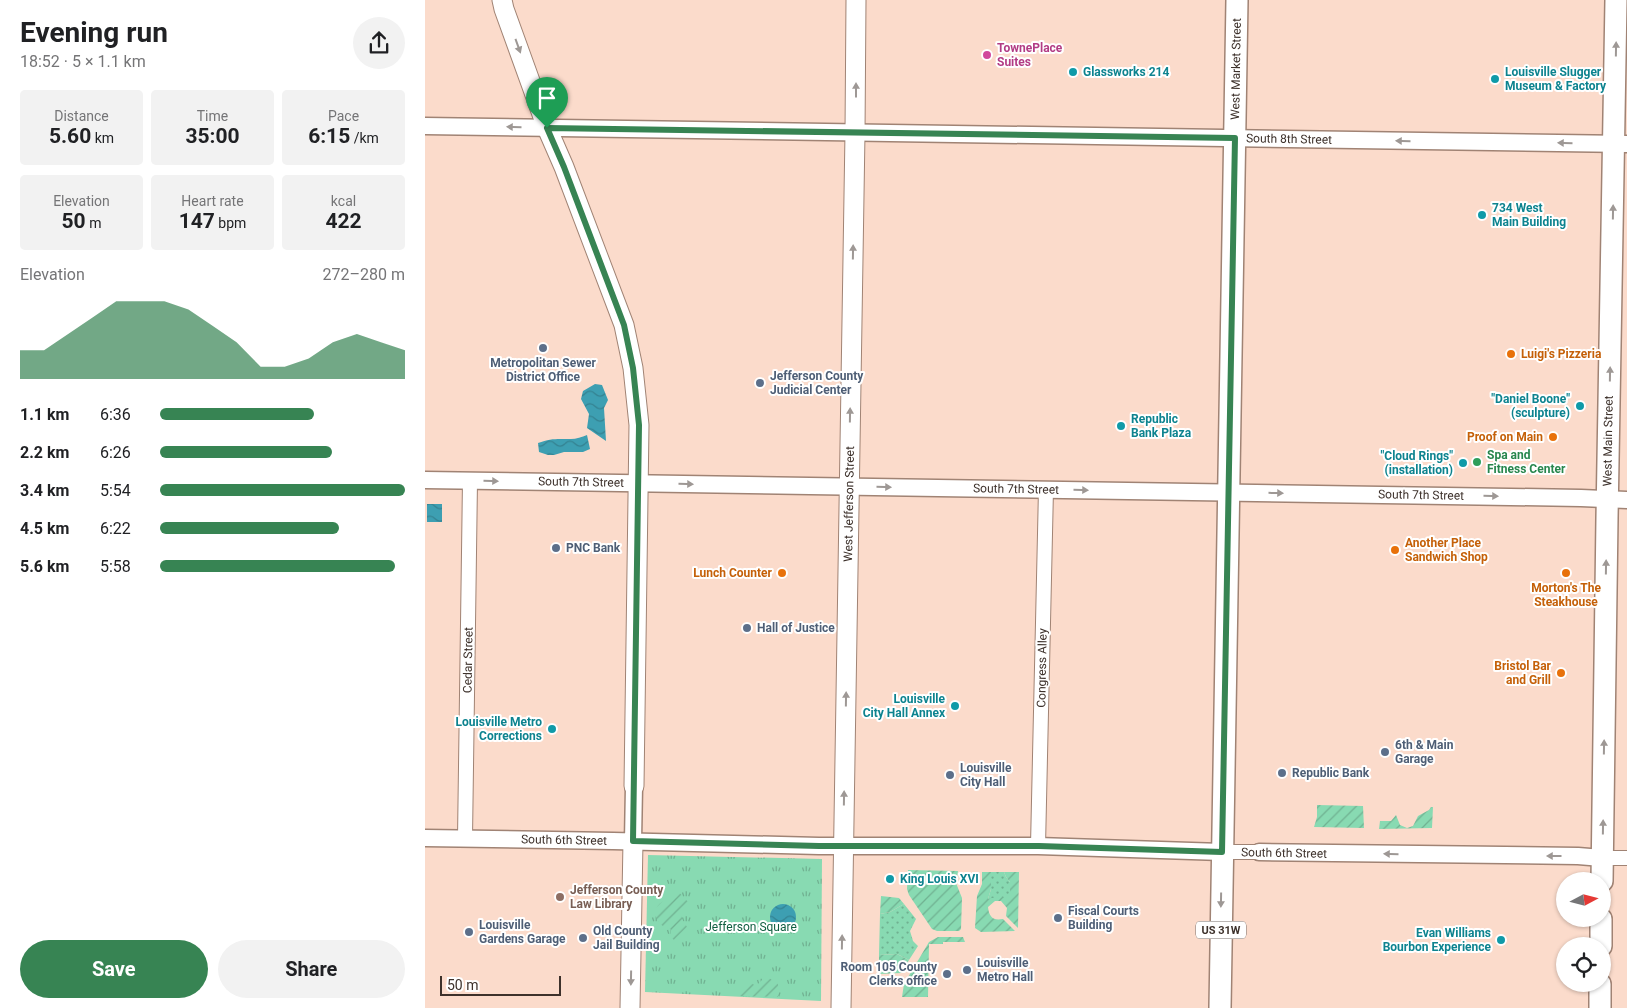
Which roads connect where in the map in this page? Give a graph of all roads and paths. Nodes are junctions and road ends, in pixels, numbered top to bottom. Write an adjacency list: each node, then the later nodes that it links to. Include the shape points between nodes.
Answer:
1 (502, 0): 6 (main road, one-way to 6)
2 (856, 0): 7 (main road, West Jefferson Street, one-way to 2)
3 (1237, 0): 8 (main road, West Market Street / US 31W)
4 (1616, 0): 9 (main road, West Main Street, one-way to 4)
5 (425, 126): 6 (street, South 8th Street, one-way to 5)
6 (547, 128): 7 (street, South 8th Street); 12 (main road, via 624,325 638,415)
7 (855, 132): 8 (street, South 8th Street); 13 (main road, West Jefferson Street, one-way to 7)
8 (1235, 138): 9 (street, South 8th Street, one-way to 8); 15 (main road, West Market Street / US 31W)
9 (1621, 144): 16 (main road, West Main Street, one-way to 9)
10 (425, 480): 11 (street, South 7th Street)
11 (470, 481): 12 (street, South 7th Street, one-way to 12); 19 (street, Cedar Street)
12 (637, 483): 13 (street, South 7th Street, one-way to 13); 17 (main road)
13 (849, 486): 14 (street, South 7th Street, one-way to 14); 21 (main road, West Jefferson Street, one-way to 13)
14 (1046, 489): 15 (street, South 7th Street, one-way to 15); 22 (street, Congress Alley)
15 (1228, 492): 16 (street, South 7th Street, one-way to 16); 23 (main road, West Market Street / US 31W)
16 (1617, 499): 25 (main road, West Main Street, one-way to 16)
17 (634, 786): 20 (street)
18 (425, 838): 19 (street, South 6th Street)
19 (465, 838): 20 (street, South 6th Street)
20 (633, 841): 21 (street, South 6th Street); 29 (main road, one-way to 29)
21 (843, 846): 22 (street, South 6th Street); 30 (main road, West Jefferson Street, one-way to 21)
22 (1039, 846): 23 (street, South 6th Street)
23 (1222, 852): 24 (street, South 6th Street); 31 (main road, West Market Street / US 31W, one-way to 31)
24 (1259, 852): 25 (street, South 6th Street, one-way to 24)
25 (1603, 858): 26 (street); 27 (main road, West Main Street)
26 (1627, 858)
27 (1602, 872)
28 (1600, 992): 32 (main road)
29 (631, 1008)
30 (841, 1008)
31 (1220, 1008)
32 (1600, 1008)

